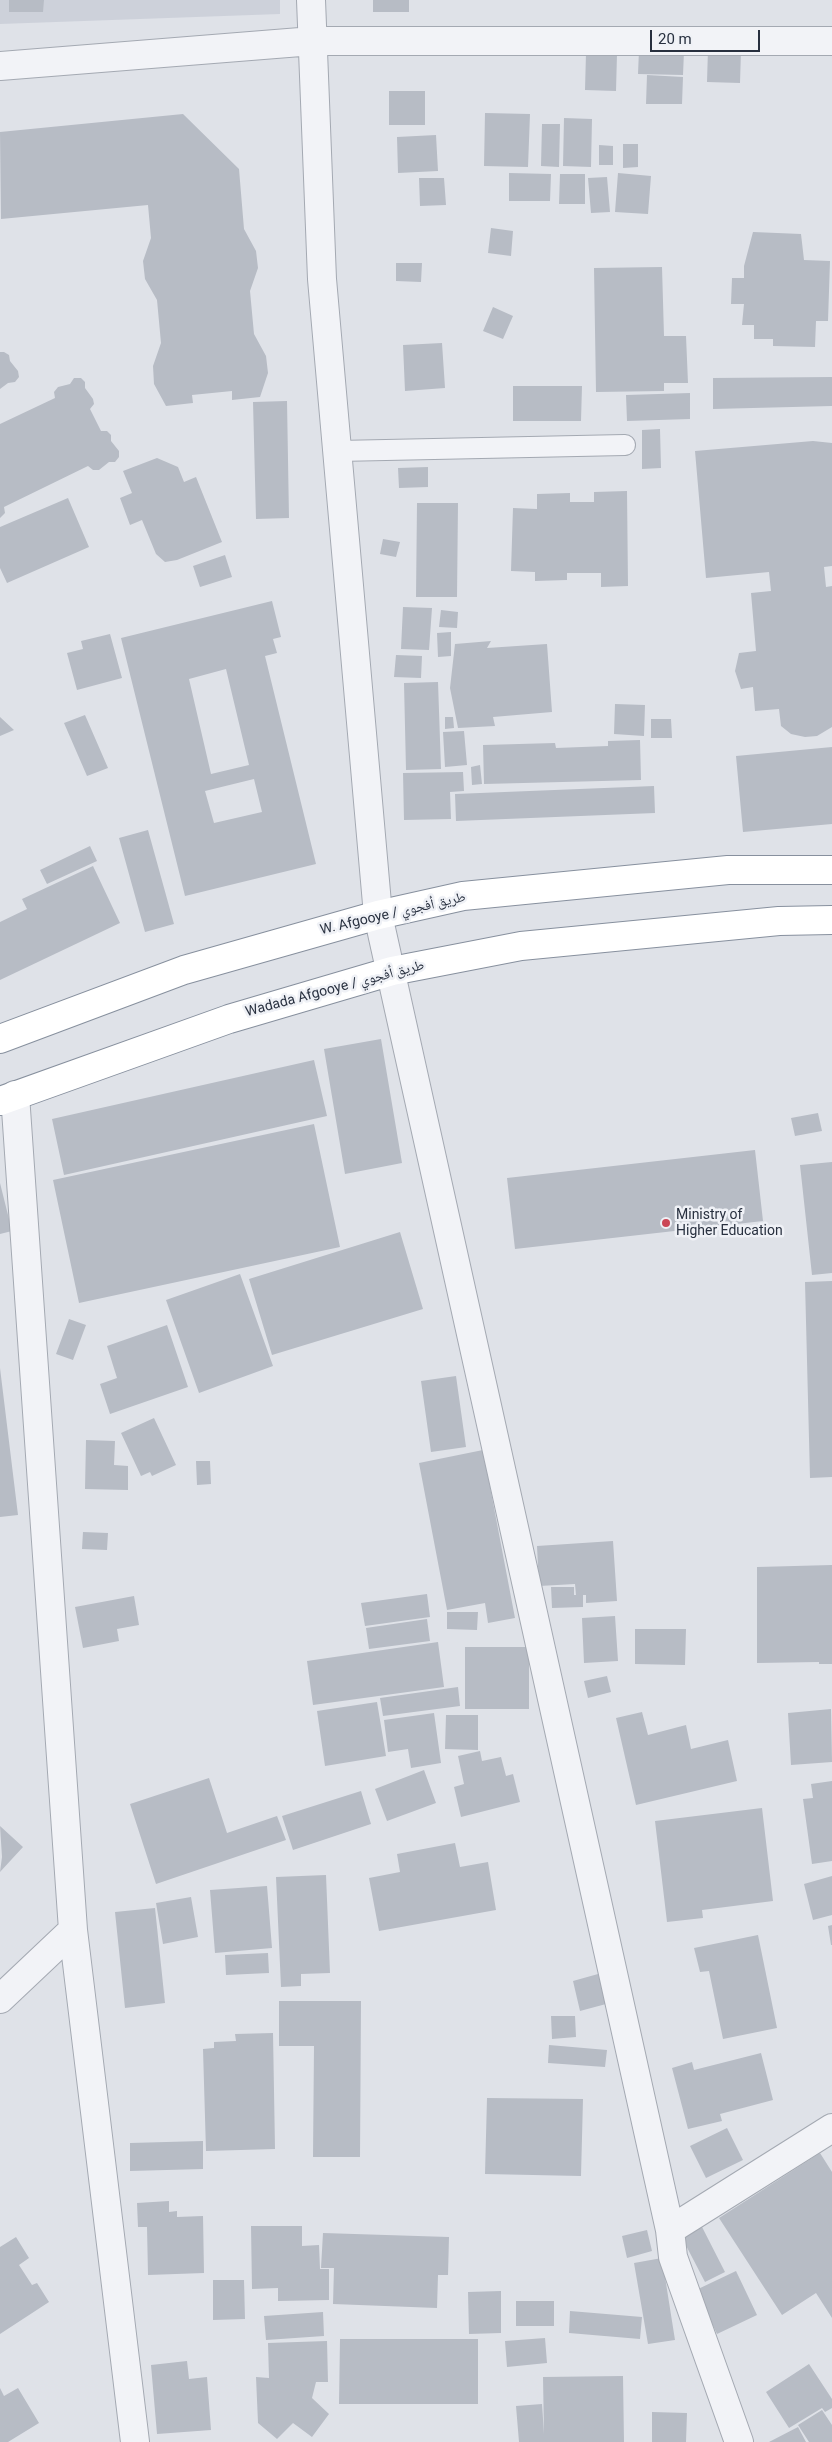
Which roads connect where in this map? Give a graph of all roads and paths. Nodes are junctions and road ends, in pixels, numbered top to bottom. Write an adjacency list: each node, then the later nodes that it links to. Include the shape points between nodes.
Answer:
1 (311, 0): 2 (street)
2 (313, 41): 3 (street); 4 (street); 6 (street, via 322,279)
3 (832, 41)
4 (0, 66)
5 (625, 445): 6 (lane)
6 (338, 451): 8 (street)
7 (832, 870): 8 (highway, W. Afgooye / طريق أفجوي, via 719,870 462,896)
8 (378, 915): 10 (street); 11 (highway, W. Afgooye / طريق أفجوي, via 184,970)
9 (832, 920): 10 (highway, Wadada Afgooye / طريق أفجوي, via 779,920 521,946)
10 (392, 971): 12 (highway, Wadada Afgooye / طريق أفجوي, via 229,1018); 16 (street)
11 (0, 1039)
12 (7, 1098): 13 (street)
13 (74, 1930): 14 (street); 17 (street)
14 (0, 1999)
15 (832, 2128): 16 (street)
16 (670, 2230): 18 (street, via 672,2257)
17 (135, 2442)
18 (739, 2442)

